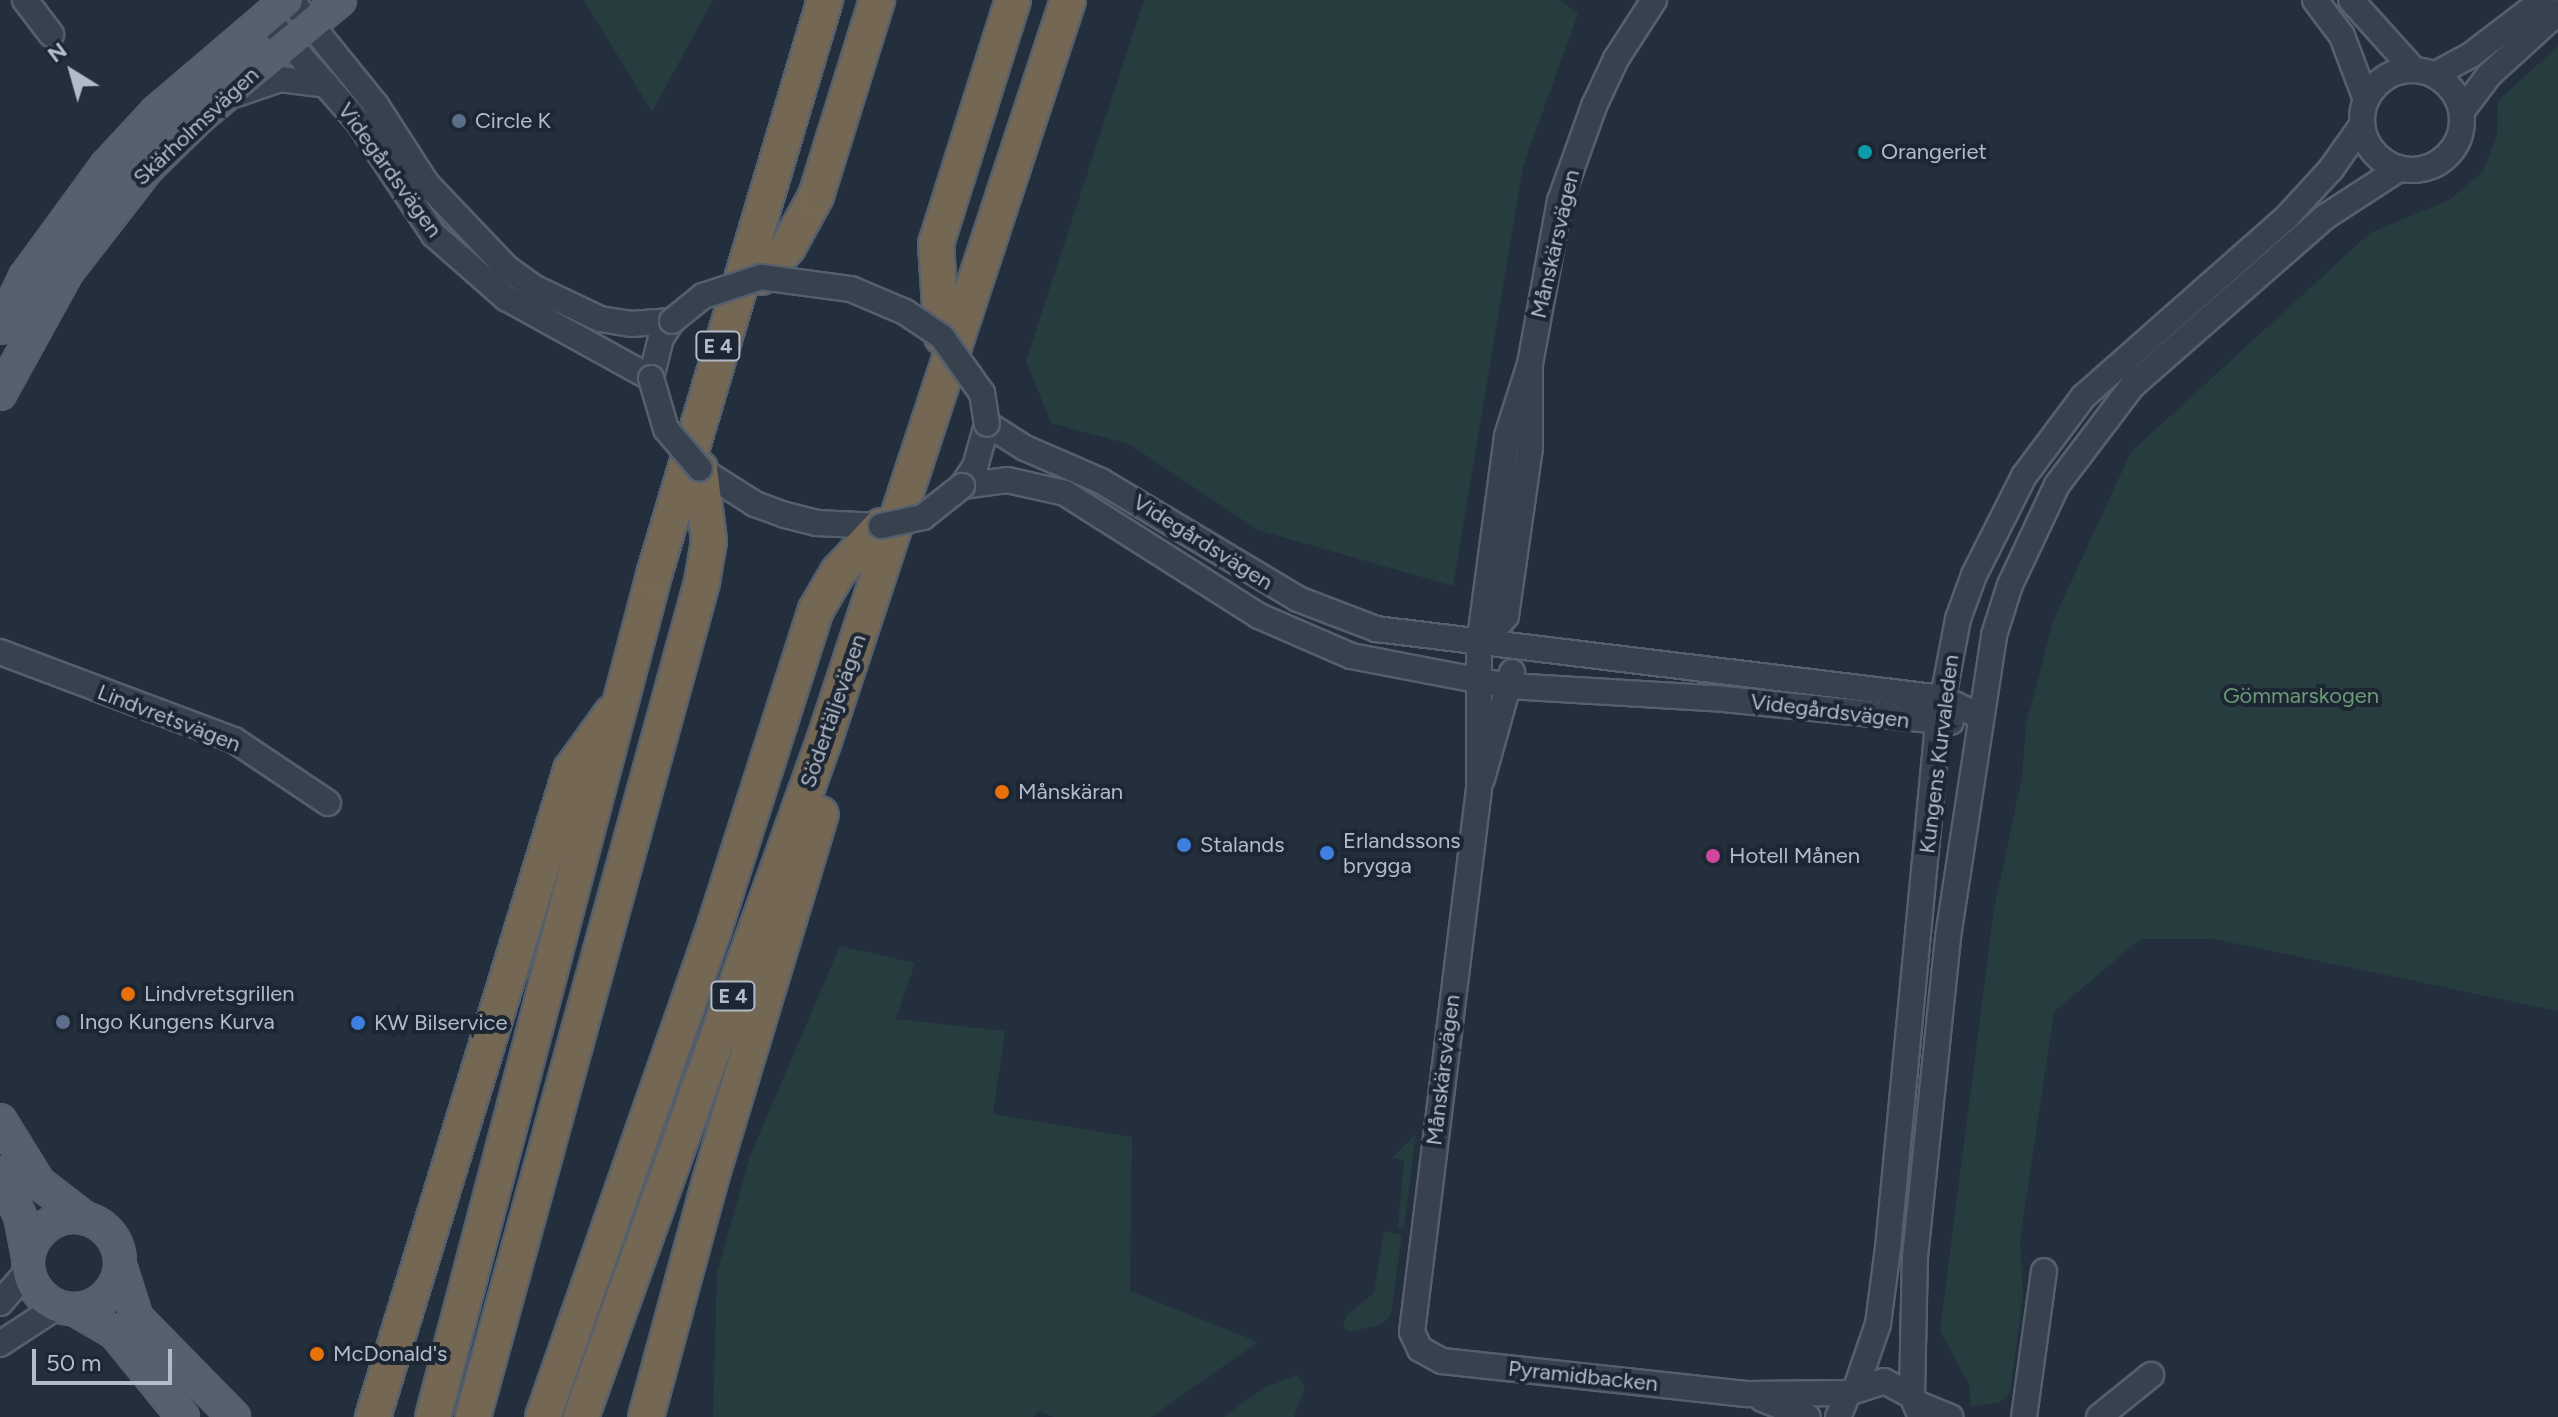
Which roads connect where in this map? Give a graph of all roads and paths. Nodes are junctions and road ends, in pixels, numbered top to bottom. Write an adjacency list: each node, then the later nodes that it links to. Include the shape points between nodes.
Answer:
1 (25, 0): 14 (street)
2 (340, 0): 13 (main road, Skärholmsvägen)
3 (825, 0): 39 (highway, E 4, via 706,387)
4 (877, 0): 22 (highway, via 816,196 788,247)
5 (1013, 0): 25 (highway, via 936,244)
6 (1068, 0): 33 (highway, Södertäljevägen / E 4, via 979,283)
7 (1654, 0): 26 (street, Månskärsvägen, via 1616,59 1575,153 1549,250)
8 (2315, 0): 17 (street, via 2342,36)
9 (2351, 0): 15 (street)
10 (2543, 0): 15 (street, via 2471,55)
11 (282, 6): 13 (street, Videgårdsvägen); 24 (main road, Skärholmsvägen, via 156,112 106,166 25,277)
12 (2558, 12): 18 (street, via 2489,75)
13 (300, 33): 16 (street, Videgårdsvägen); 19 (main road, Skärholmsvägen); 23 (street, Videgårdsvägen, via 399,136 427,184 507,268 533,287 600,319 631,324)
14 (51, 34)
15 (2424, 72): 17 (street, via 2386,78); 18 (street, via 2457,96)
16 (327, 85): 19 (street, via 301,79 261,83); 27 (street, Videgårdsvägen, via 360,124 434,235 465,265 539,319 613,353)
17 (2366, 100): 20 (street)
18 (2462, 111): 21 (street, via 2457,145 2447,158 2432,167)
19 (199, 118): 28 (main road, Skärholmsvägen, via 148,168 94,234 27,338)
20 (2362, 125): 21 (street, via 2373,153); 40 (street, Kungens Kurvaleden, via 2286,218 2112,368 2042,448 1974,575 1958,619)
21 (2399, 169): 41 (street, Kungens Kurvaleden, via 2325,217 2162,357 2106,415 2045,505 2024,550 1994,635)
22 (761, 277): 23 (street, bridge, via 703,296); 25 (street, bridge, via 851,289 905,312)
23 (672, 321): 27 (street)
24 (0, 328)
25 (942, 337): 29 (street, bridge, via 976,382)
26 (1530, 364): 34 (street, Månskärsvägen, via 1507,436); 35 (street, Månskärsvägen, via 1540,452)
27 (651, 378): 30 (street, bridge, via 666,429)
28 (0, 394)
29 (992, 427): 31 (street); 34 (street, Videgårdsvägen, via 1101,481 1298,599 1376,629)
30 (700, 469): 32 (street, via 755,504 785,515); 63 (highway, via 709,541)
31 (971, 485): 32 (street, bridge, via 923,517); 37 (street, Videgårdsvägen, via 1007,480 1065,493 1215,590 1304,638 1351,656)
32 (881, 526): 64 (highway, via 838,572 816,610 772,756)
33 (878, 574): 65 (highway, Södertäljevägen / E 4, via 813,771); 66 (highway, via 857,693 710,1181)
34 (1479, 646): 35 (street, Videgårdsvägen); 37 (street, Månskärsvägen)
35 (1515, 650): 38 (street, Månskärsvägen); 40 (street, Videgårdsvägen)
36 (0, 652): 44 (street, Lindvretsvägen, via 234,740)
37 (1477, 682): 38 (street, Videgårdsvägen); 43 (street, Månskärsvägen)
38 (1509, 686): 42 (street, Videgårdsvägen, via 1714,698); 43 (street, Månskärsvägen)
39 (623, 696): 61 (highway, via 571,770); 62 (highway, E 4)
40 (1942, 698): 41 (street, Videgårdsvägen); 42 (street, Kungens Kurvaleden)
41 (1981, 717): 42 (street, Videgårdsvägen); 58 (street, Kungens Kurvaleden, via 1938,1032 1915,1257)
42 (1938, 724): 56 (street, Kungens Kurvaleden, via 1888,1248 1878,1324)
43 (1479, 789): 54 (street, Månskärsvägen, via 1411,1321)
44 (328, 803)
45 (0, 1120): 47 (main road, via 39,1183)
46 (0, 1173): 48 (main road, via 20,1216)
47 (86, 1219): 48 (main road, via 49,1224); 49 (main road, via 114,1237)
48 (28, 1264): 51 (street); 52 (main road, via 34,1286)
49 (120, 1265): 52 (main road, via 105,1297); 60 (main road, via 137,1318)
50 (2044, 1271): 70 (street)
51 (0, 1303)
52 (66, 1308): 53 (street); 59 (main road, via 115,1333)
53 (0, 1344)
54 (1420, 1349): 57 (street, Pyramidbacken, via 1442,1361)
55 (2151, 1375): 71 (street)
56 (1852, 1390): 57 (street, Pyramidbacken); 58 (street, Pyramidbacken, via 1884,1381); 68 (street, Kungens Kurvaleden)
57 (1748, 1394): 67 (street, Pyramidbacken)
58 (1917, 1406): 69 (street, Pyramidbacken)
59 (183, 1417)
60 (234, 1417)
61 (373, 1417)
62 (433, 1417)
63 (473, 1417)
64 (543, 1417)
65 (581, 1417)
66 (646, 1417)
67 (1808, 1417)
68 (1838, 1417)
69 (1950, 1417)
70 (2024, 1417)
71 (2099, 1417)

